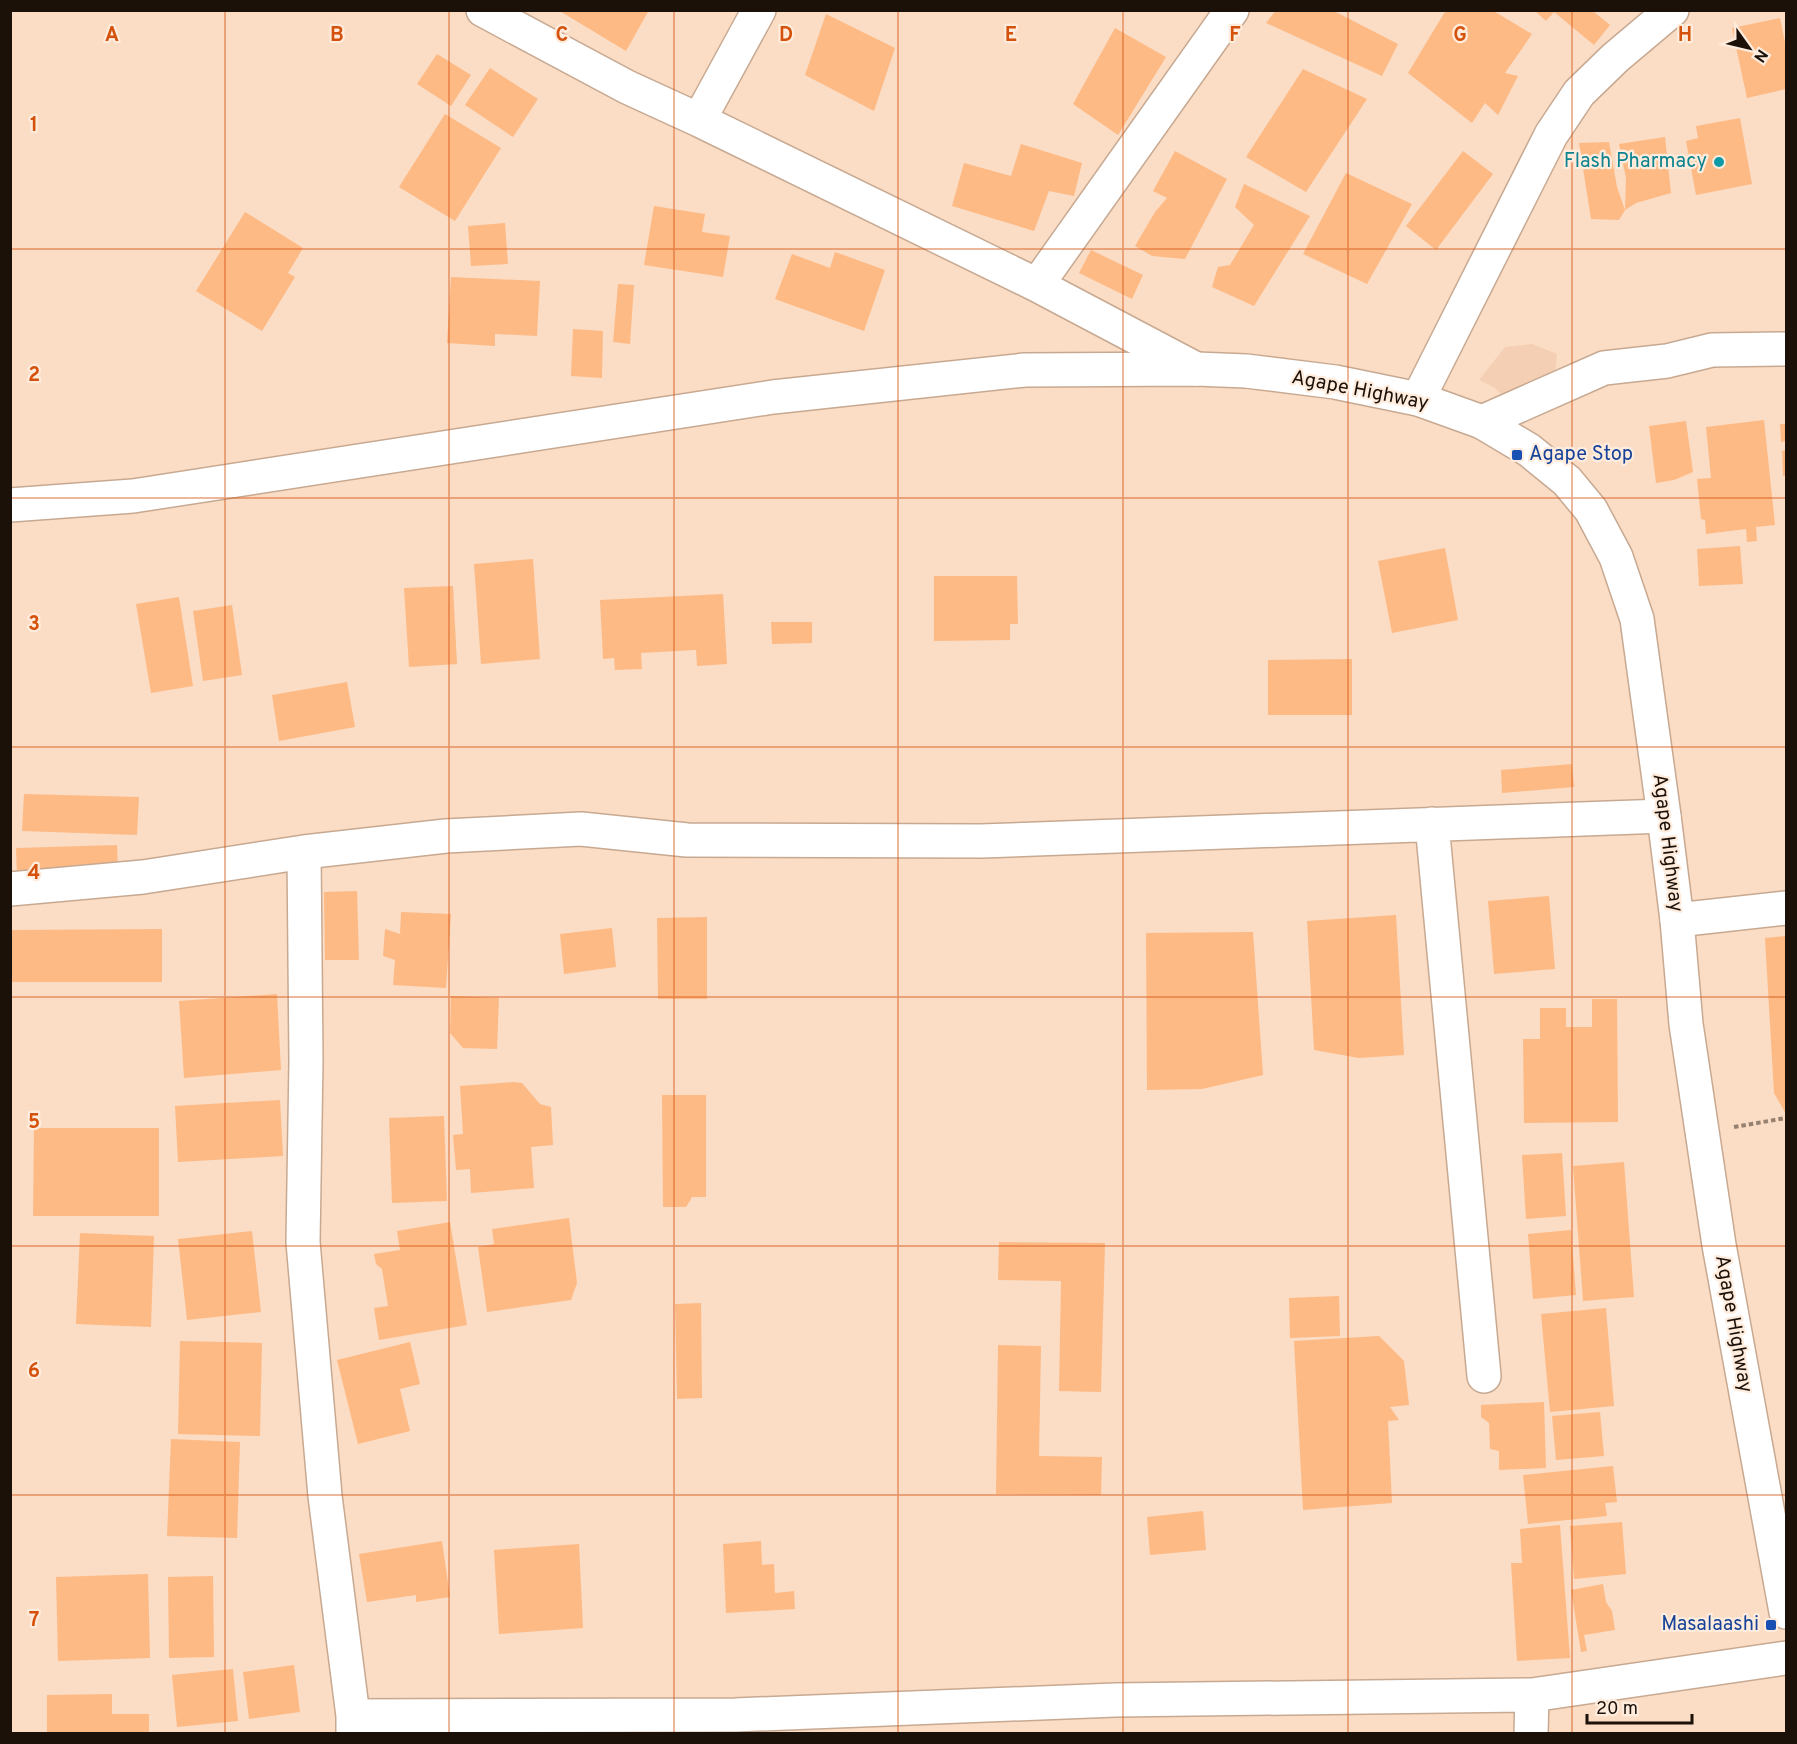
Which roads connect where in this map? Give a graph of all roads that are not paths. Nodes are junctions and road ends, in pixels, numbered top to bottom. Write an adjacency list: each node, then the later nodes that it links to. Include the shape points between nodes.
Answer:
1 (483, 10): 5 (street, via 627,87)
2 (759, 10): 5 (street)
3 (1232, 10): 6 (street)
4 (1672, 10): 9 (street, via 1579,93 1551,135)
5 (699, 120): 6 (street)
6 (1037, 285): 8 (street)
7 (1786, 349): 10 (street, via 1712,350 1667,361 1604,368)
8 (1196, 369): 9 (street, Agape Highway, via 1335,382); 11 (street, Agape Highway, via 1025,370 773,397 133,496)
9 (1418, 399): 10 (street, Agape Highway)
10 (1482, 422): 12 (street, Agape Highway, via 1529,450 1567,481 1591,510 1616,557 1637,619)
11 (10, 505)
12 (1664, 816): 13 (street); 17 (street, Agape Highway)
13 (1432, 824): 14 (street, via 981,841 687,840 581,829 446,836); 18 (street)
14 (304, 852): 15 (street, via 143,877); 22 (street, via 303,1242 325,1496)
15 (10, 889)
16 (1786, 908): 17 (street)
17 (1677, 920): 19 (street, Agape Highway, via 1686,1024 1719,1245)
18 (1484, 1376)
19 (1786, 1612)
20 (1786, 1658): 21 (street)
21 (1532, 1695): 22 (street, via 1115,1700); 23 (street)
22 (353, 1725)
23 (1531, 1734)

